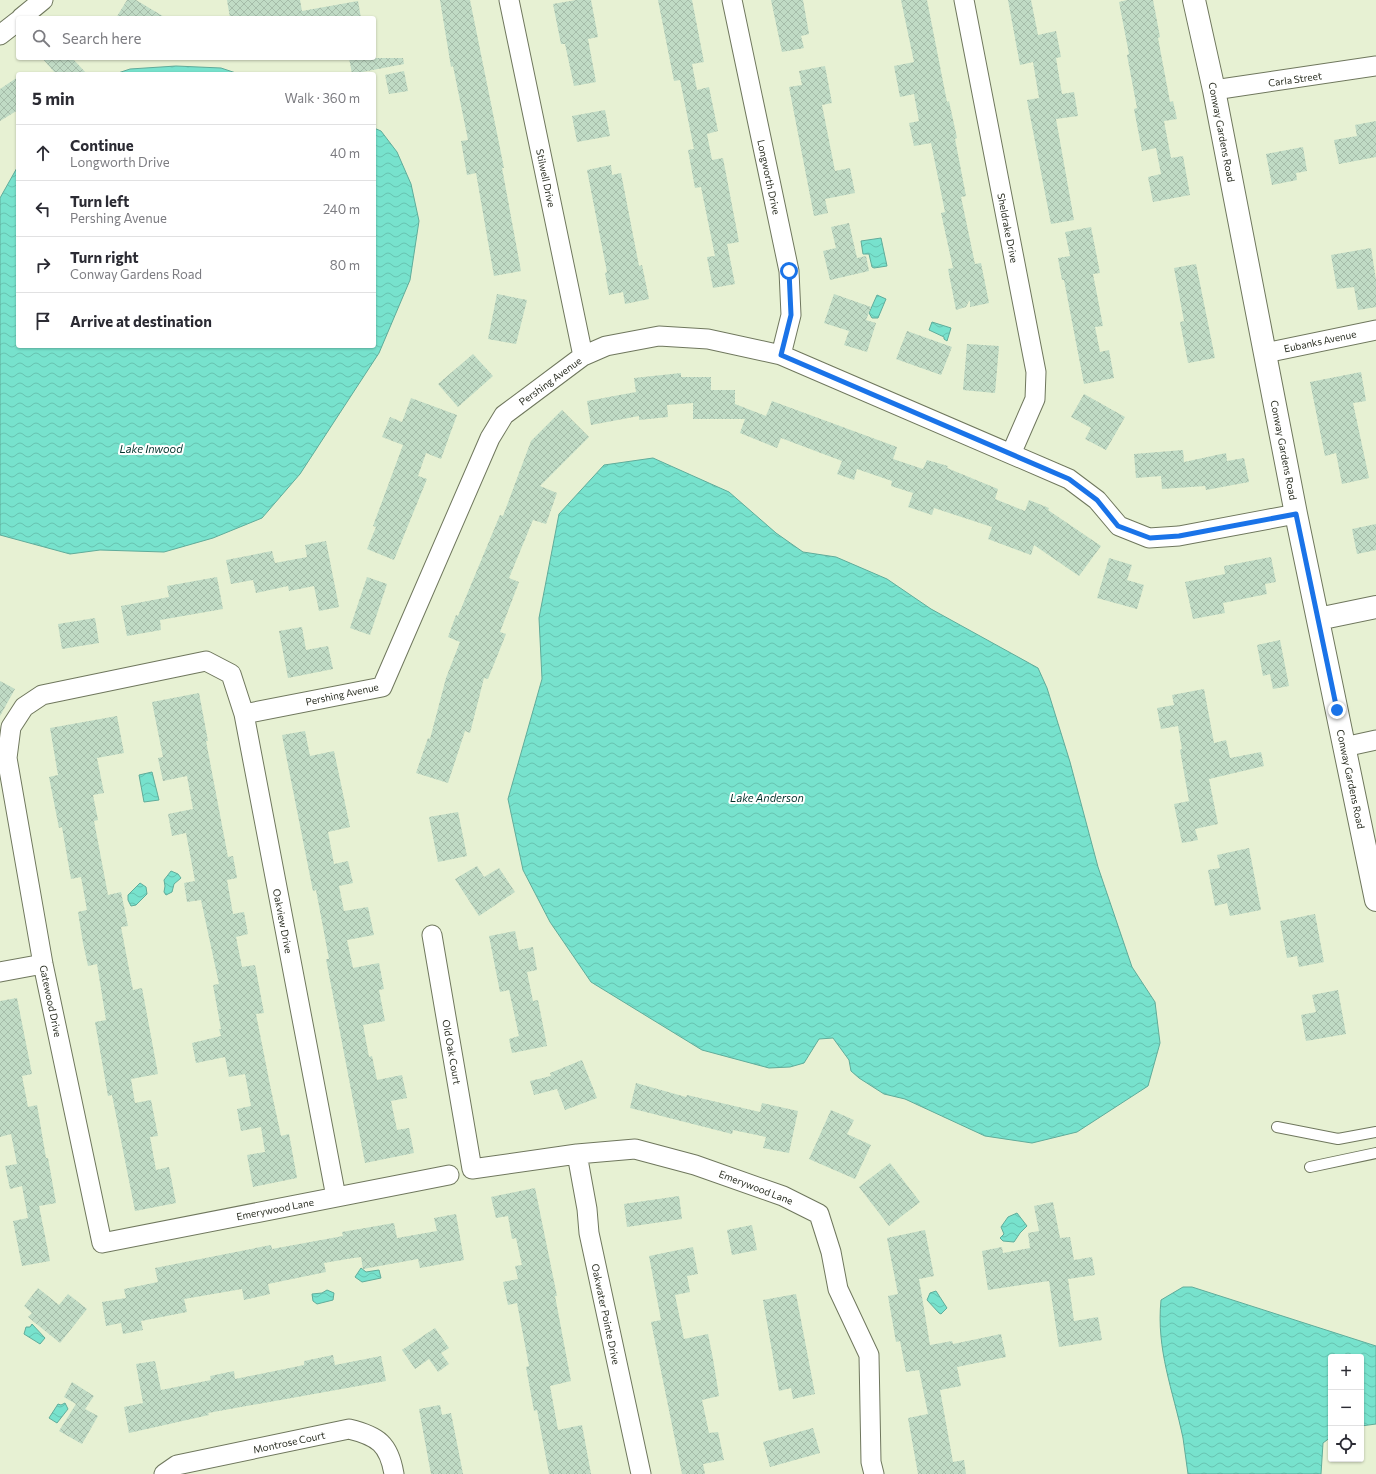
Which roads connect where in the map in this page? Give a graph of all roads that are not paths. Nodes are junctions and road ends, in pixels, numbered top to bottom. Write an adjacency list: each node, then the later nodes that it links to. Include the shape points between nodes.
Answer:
1 (43, 0): 6 (street)
2 (509, 0): 14 (street, Stilwell Drive)
3 (732, 0): 13 (street, Longworth Drive, via 789,271 791,315)
4 (964, 0): 15 (street, Sheldrake Drive, via 1036,372 1035,399)
5 (1194, 0): 10 (street, Conway Gardens Road)
6 (23, 16)
7 (16, 23): 8 (street)
8 (0, 35)
9 (1376, 66): 10 (street, Carla Street)
10 (1214, 90): 12 (street, Conway Gardens Road)
11 (1376, 330): 12 (street, Eubanks Avenue)
12 (1265, 353): 16 (street, Conway Gardens Road)
13 (781, 355): 14 (street, Pershing Avenue, via 708,339 659,336 606,346); 15 (street, Pershing Avenue)
14 (583, 356): 19 (street, Pershing Avenue, via 527,396 500,421 490,438 382,687)
15 (1011, 454): 16 (street, Pershing Avenue, via 1069,479 1097,500 1118,526 1150,538 1179,536)
16 (1296, 514): 18 (street, Conway Gardens Road)
17 (1376, 607): 18 (street)
18 (1318, 619): 21 (street, Conway Gardens Road)
19 (244, 714): 22 (street, Oakview Drive, via 230,674 206,661 42,695 24,707 12,727); 34 (street, Oakview Drive)
20 (1376, 740): 21 (street)
21 (1344, 747): 23 (street, Conway Gardens Road)
22 (7, 758): 25 (street, Gatewood Drive)
23 (1376, 900)
24 (432, 935): 32 (street, Old Oak Court)
25 (43, 964): 26 (street); 35 (street, Gatewood Drive)
26 (0, 972)
27 (1277, 1127): 28 (lane, via 1338,1139)
28 (1376, 1132)
29 (577, 1154): 32 (street, Emerywood Lane); 38 (street, Oakwater Pointe Drive, via 589,1233); 39 (street, Emerywood Lane, via 635,1149 695,1165 783,1196 819,1214 831,1252 838,1289 869,1355 871,1462)
30 (1376, 1154): 31 (lane)
31 (1310, 1167)
32 (472, 1170)
33 (449, 1175): 34 (street, Emerywood Lane)
34 (336, 1197): 35 (street, Emerywood Lane)
35 (102, 1243)
36 (164, 1474): 37 (street, Montrose Court, via 177,1465 349,1429 368,1434 382,1445 391,1458)
37 (394, 1474)
38 (641, 1474)
39 (874, 1474)

